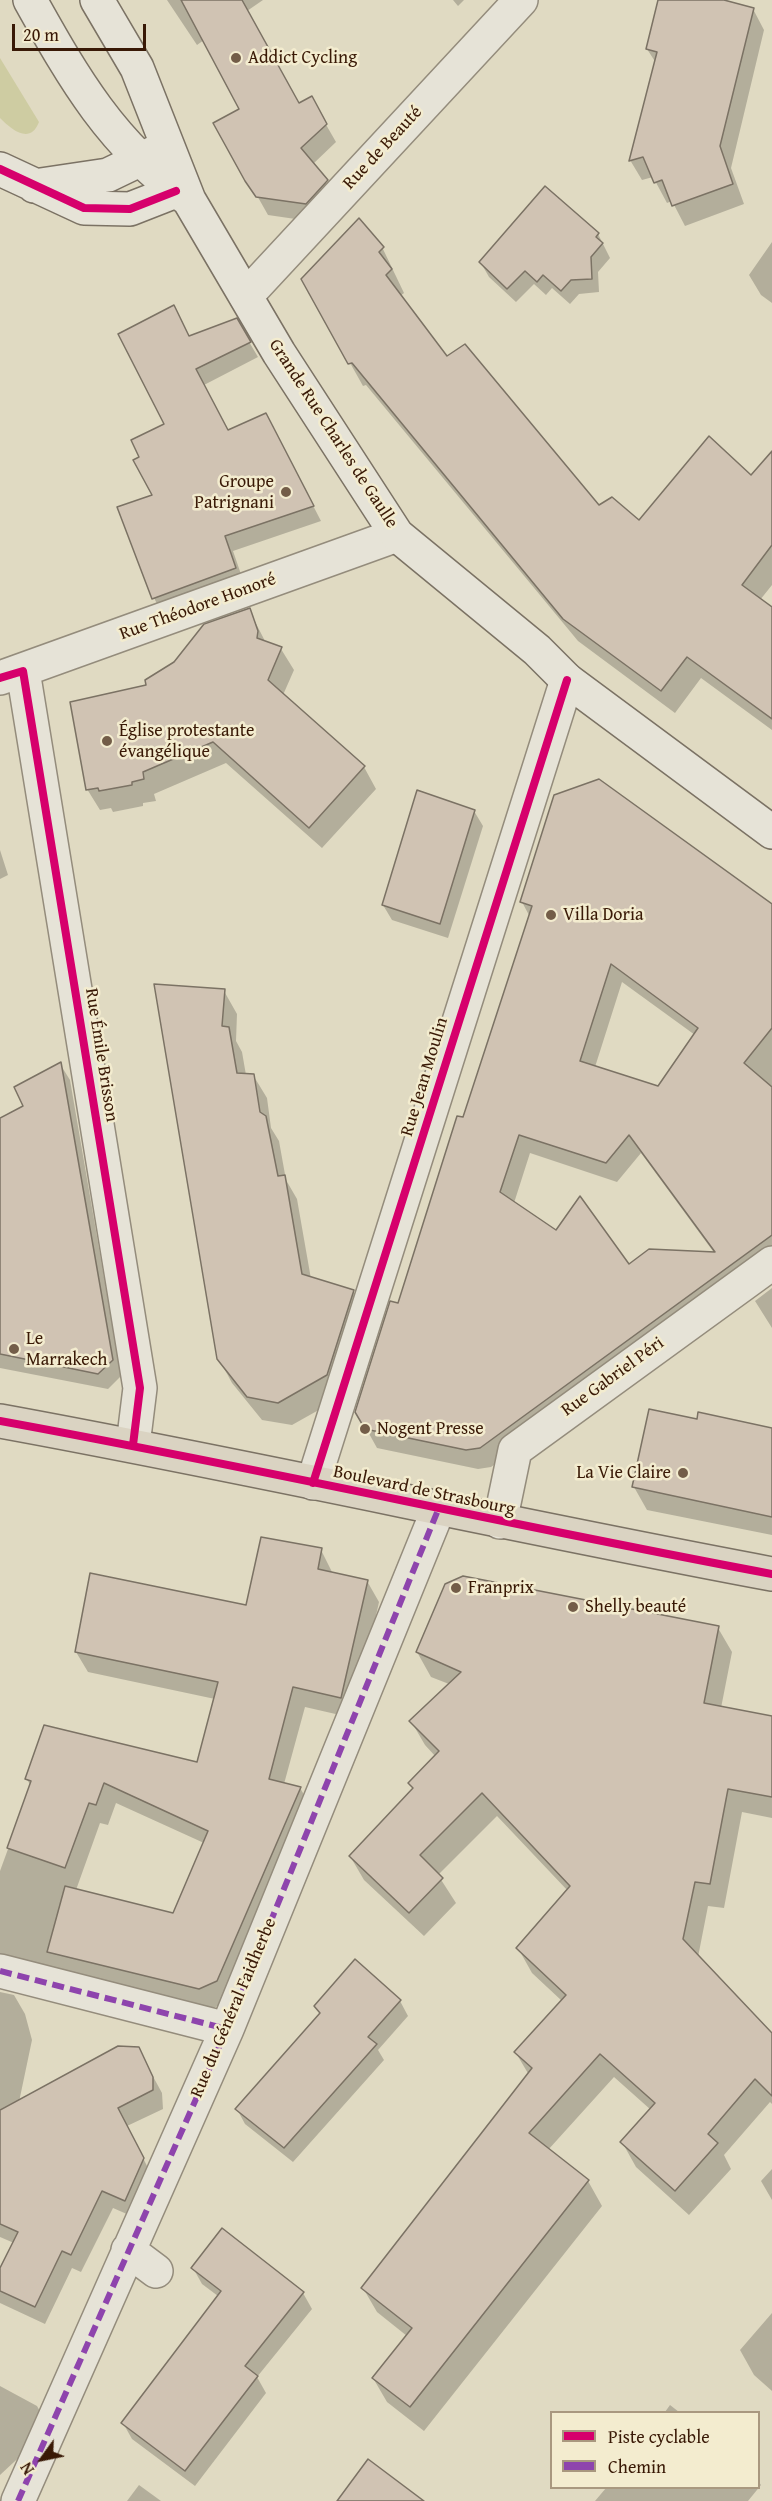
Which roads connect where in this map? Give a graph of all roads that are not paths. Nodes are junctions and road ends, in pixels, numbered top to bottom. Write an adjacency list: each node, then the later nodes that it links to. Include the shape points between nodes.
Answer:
1 (30, 0): 4 (street, Grande Rue Charles de Gaulle, via 90,102)
2 (97, 0): 4 (street, Grande Rue Charles de Gaulle, via 137,68)
3 (521, 0): 8 (street, Rue de Beauté)
4 (153, 153): 6 (street, via 108,175); 7 (street, Grande Rue Charles de Gaulle)
5 (0, 170): 6 (street)
6 (34, 186): 7 (street, via 84,208 114,211)
7 (183, 196): 8 (street, Grande Rue Charles de Gaulle)
8 (246, 296): 9 (street, Grande Rue Charles de Gaulle)
9 (397, 535): 10 (street, Rue Théodore Honoré); 11 (street, Grande Rue Charles de Gaulle, via 537,650)
10 (11, 674): 15 (street, Rue Émile Brisson, via 140,1388)
11 (567, 680): 12 (street, Grande Rue Charles de Gaulle); 16 (street, Rue Jean Moulin)
12 (772, 832)
13 (772, 1263): 18 (street, Rue Gabriel Péri, via 515,1450)
14 (0, 1420): 15 (main road, Boulevard de Strasbourg)
15 (133, 1445): 16 (main road, Boulevard de Strasbourg)
16 (313, 1483): 17 (main road, Boulevard de Strasbourg)
17 (438, 1510): 18 (main road, Boulevard de Strasbourg); 21 (street, Rue du Général Faidherbe)
18 (500, 1522): 19 (main road, Boulevard de Strasbourg)
19 (772, 1574)
20 (0, 1971): 21 (street)
21 (226, 2029): 22 (street, Rue du Général Faidherbe)
22 (128, 2250): 23 (street); 24 (street, Rue du Général Faidherbe)
23 (156, 2271)
24 (18, 2501)

